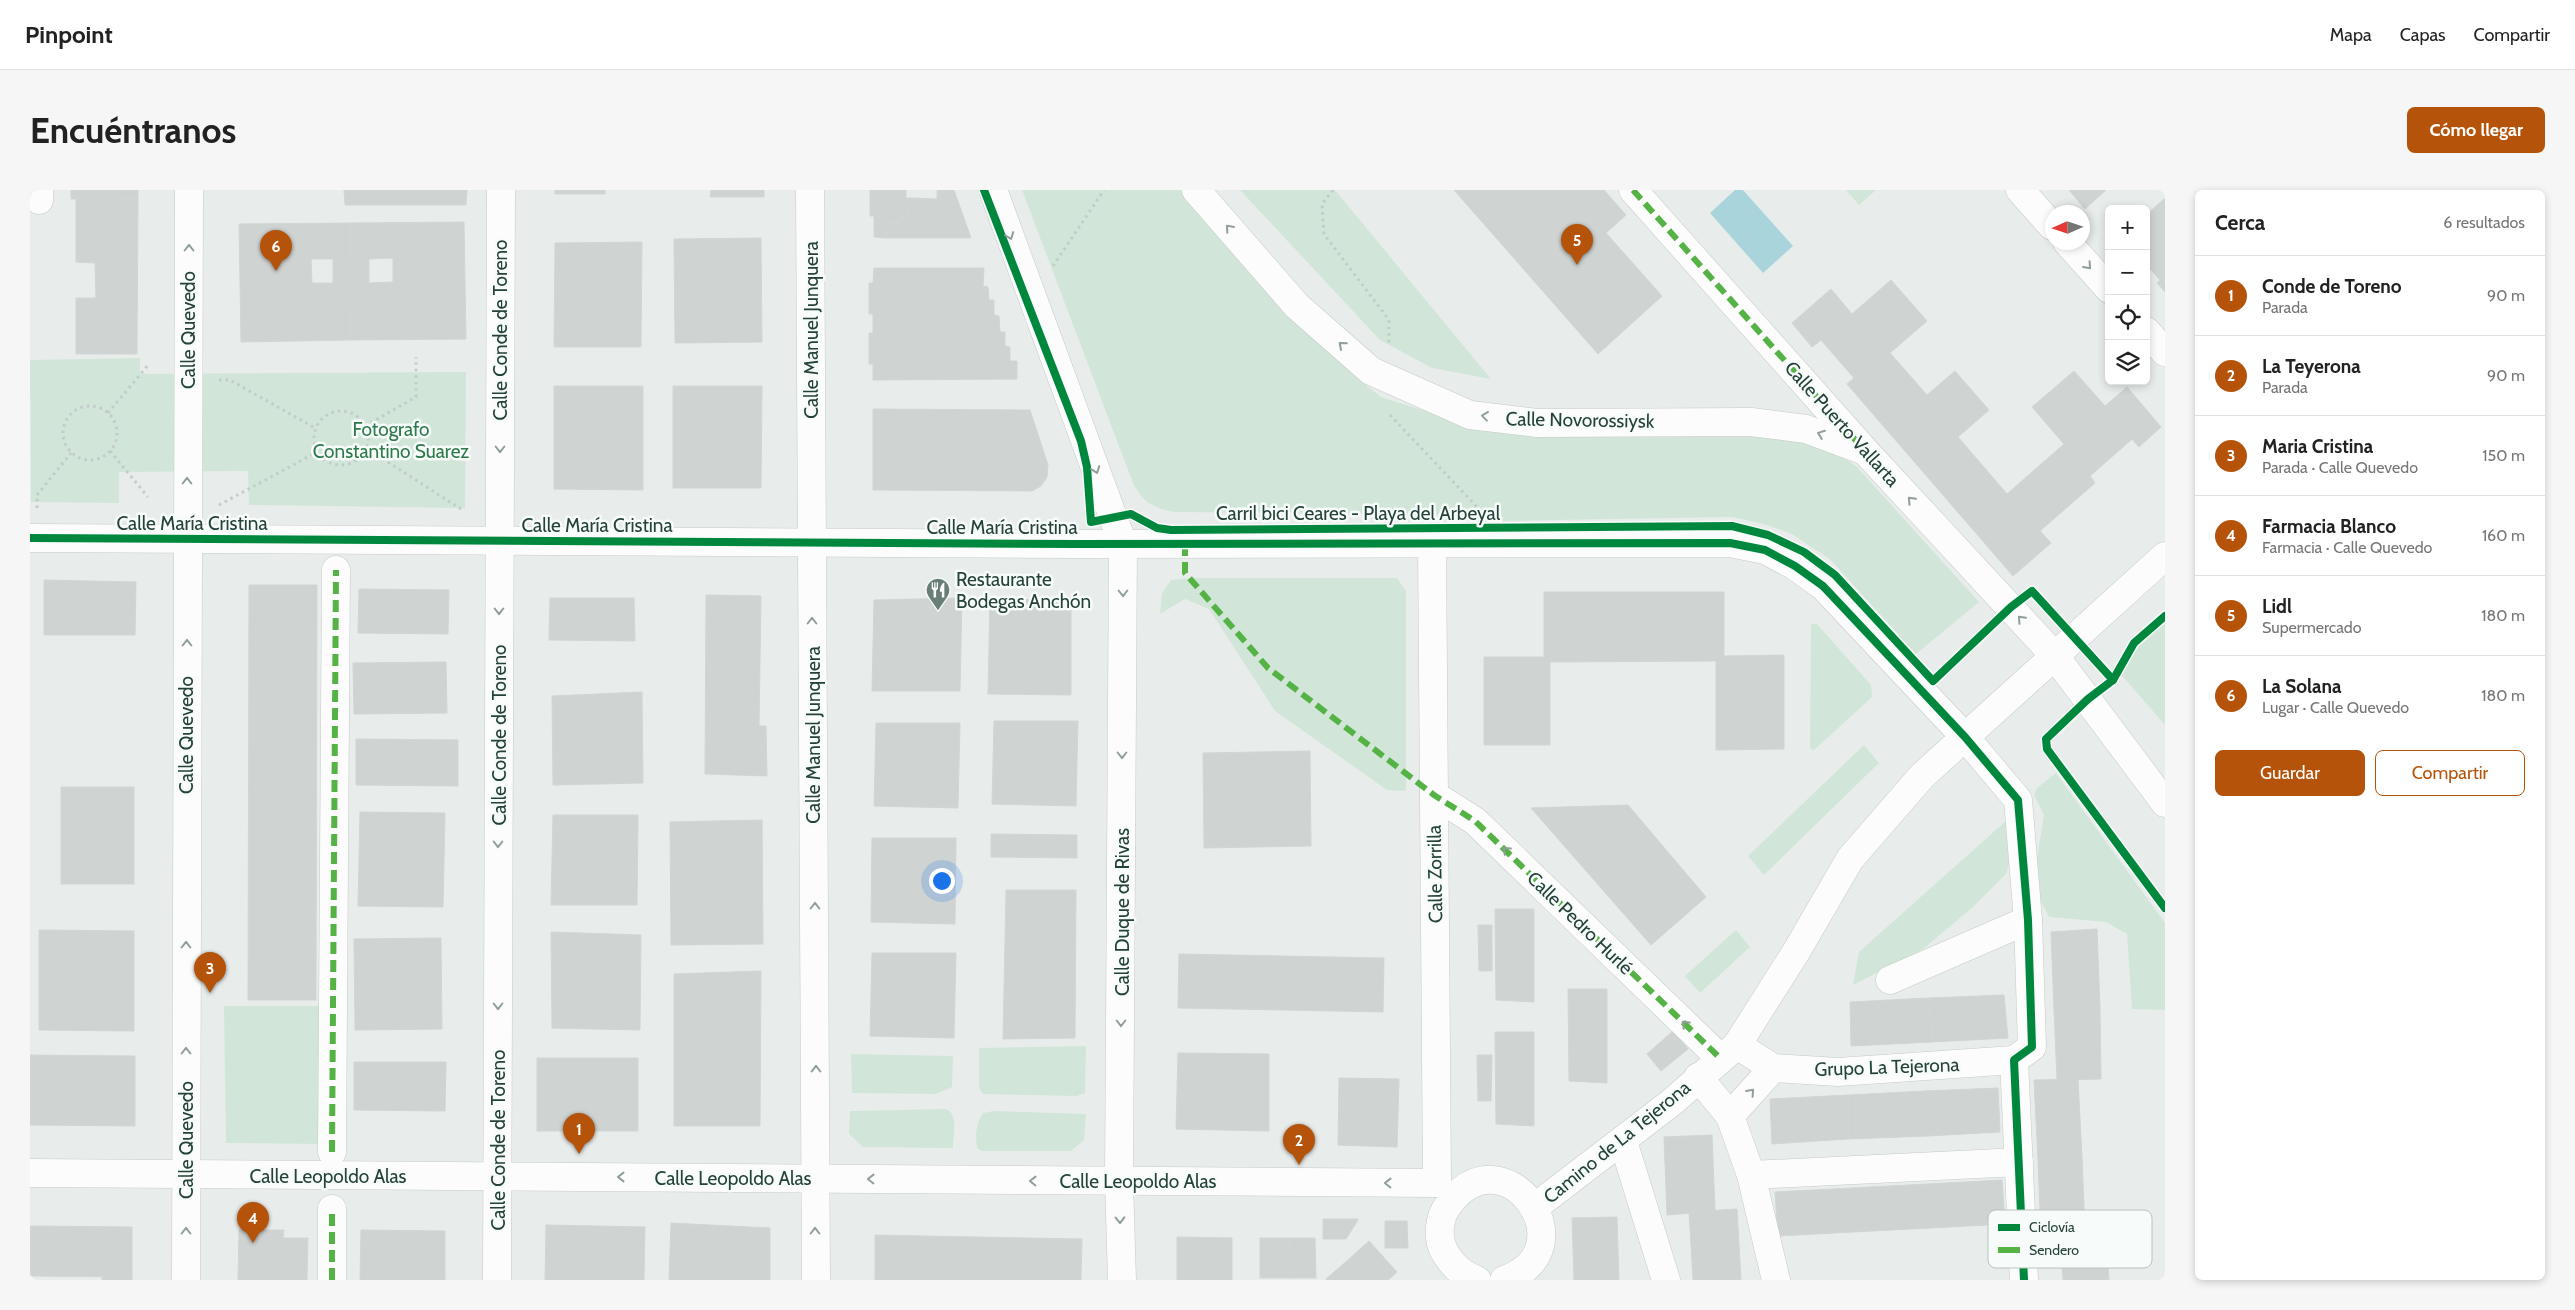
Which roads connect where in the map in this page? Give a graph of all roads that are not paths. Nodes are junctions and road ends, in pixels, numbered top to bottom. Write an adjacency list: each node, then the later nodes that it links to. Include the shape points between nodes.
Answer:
1 (189, 190): 15 (street, Calle Quevedo, one-way to 1)
2 (501, 190): 16 (street, Calle Conde de Toreno, one-way to 16)
3 (810, 190): 17 (street, Calle Manuel Junquera)
4 (993, 190): 19 (street, one-way to 19)
5 (1196, 190): 13 (street, Calle Novorossiysk, one-way to 5, via 1806,429 1751,422 1536,423 1470,414 1371,370 1297,306)
6 (1633, 190): 13 (street, Calle Puerto Vallarta)
7 (2020, 190): 8 (street)
8 (2045, 218)
9 (2074, 250): 10 (street, one-way to 10)
10 (2105, 285)
11 (2150, 335): 12 (street)
12 (2165, 352)
13 (1866, 452): 22 (street, Calle Puerto Vallarta, one-way to 13)
14 (30, 538): 15 (street, Calle María Cristina)
15 (188, 539): 16 (street, Calle María Cristina); 37 (street, Calle Quevedo, one-way to 15)
16 (499, 541): 17 (street, Calle María Cristina); 39 (street, Calle Conde de Toreno, one-way to 39)
17 (812, 543): 19 (street, Calle María Cristina); 40 (street, Calle Manuel Junquera, one-way to 17)
18 (1432, 543): 19 (street, Calle María Cristina); 23 (street, Calle María Cristina, via 1730,543 1765,550 1823,586); 24 (street, Calle Zorrilla)
19 (1123, 544): 41 (street, Calle Duque de Rivas, one-way to 41)
20 (2165, 556): 22 (street, Camino de La Tejerona)
21 (336, 570): 34 (street)
22 (2054, 655): 23 (street, Camino de La Tejerona); 25 (street, Calle Puerto Vallarta)
23 (1965, 737): 26 (street, Calle María Cristina, via 2018,800); 28 (street, Camino de La Tejerona, via 1922,776 1850,859 1796,952)
24 (1434, 795): 28 (street, Calle Pedro Hurlé, one-way to 24, via 1475,821); 42 (street, Calle Zorrilla)
25 (2165, 803)
26 (2028, 920): 27 (street); 29 (street, via 2032,1047)
27 (1890, 980)
28 (1729, 1052): 30 (street, Grupo La Tejerona); 31 (street, Camino de La Tejerona)
29 (2014, 1060): 30 (street, Grupo La Tejerona, via 1838,1072); 35 (street)
30 (1773, 1068): 32 (street, one-way to 30)
31 (1698, 1077): 32 (street); 33 (street, Camino de La Tejerona, via 1672,1102)
32 (1730, 1116): 38 (street)
33 (1622, 1140): 43 (street, Camino de La Tejerona); 54 (street)
34 (332, 1152)
35 (2020, 1162): 38 (street); 45 (street)
36 (30, 1173): 37 (street, Calle Leopoldo Alas)
37 (186, 1174): 39 (street, Calle Leopoldo Alas); 48 (street, Calle Quevedo, one-way to 37)
38 (1751, 1175): 55 (street)
39 (497, 1177): 40 (street, Calle Leopoldo Alas, one-way to 39); 50 (street, Calle Conde de Toreno)
40 (816, 1179): 41 (street, Calle Leopoldo Alas, one-way to 40); 51 (street, Calle Manuel Junquera, one-way to 40)
41 (1119, 1181): 42 (street, Calle Leopoldo Alas, one-way to 41); 52 (street, Calle Duque de Rivas, one-way to 52)
42 (1446, 1189): 43 (street, via 1489,1180 1507,1183 1524,1192); 47 (street, via 1440,1229 1442,1248 1451,1264)
43 (1535, 1207): 46 (street, via 1541,1227)
44 (332, 1209): 49 (street)
45 (2022, 1210)
46 (1536, 1272): 53 (street)
47 (1468, 1279)
48 (186, 1280)
49 (332, 1280)
50 (497, 1280)
51 (816, 1280)
52 (1122, 1280)
53 (1504, 1280)
54 (1666, 1280)
55 (1776, 1280)

